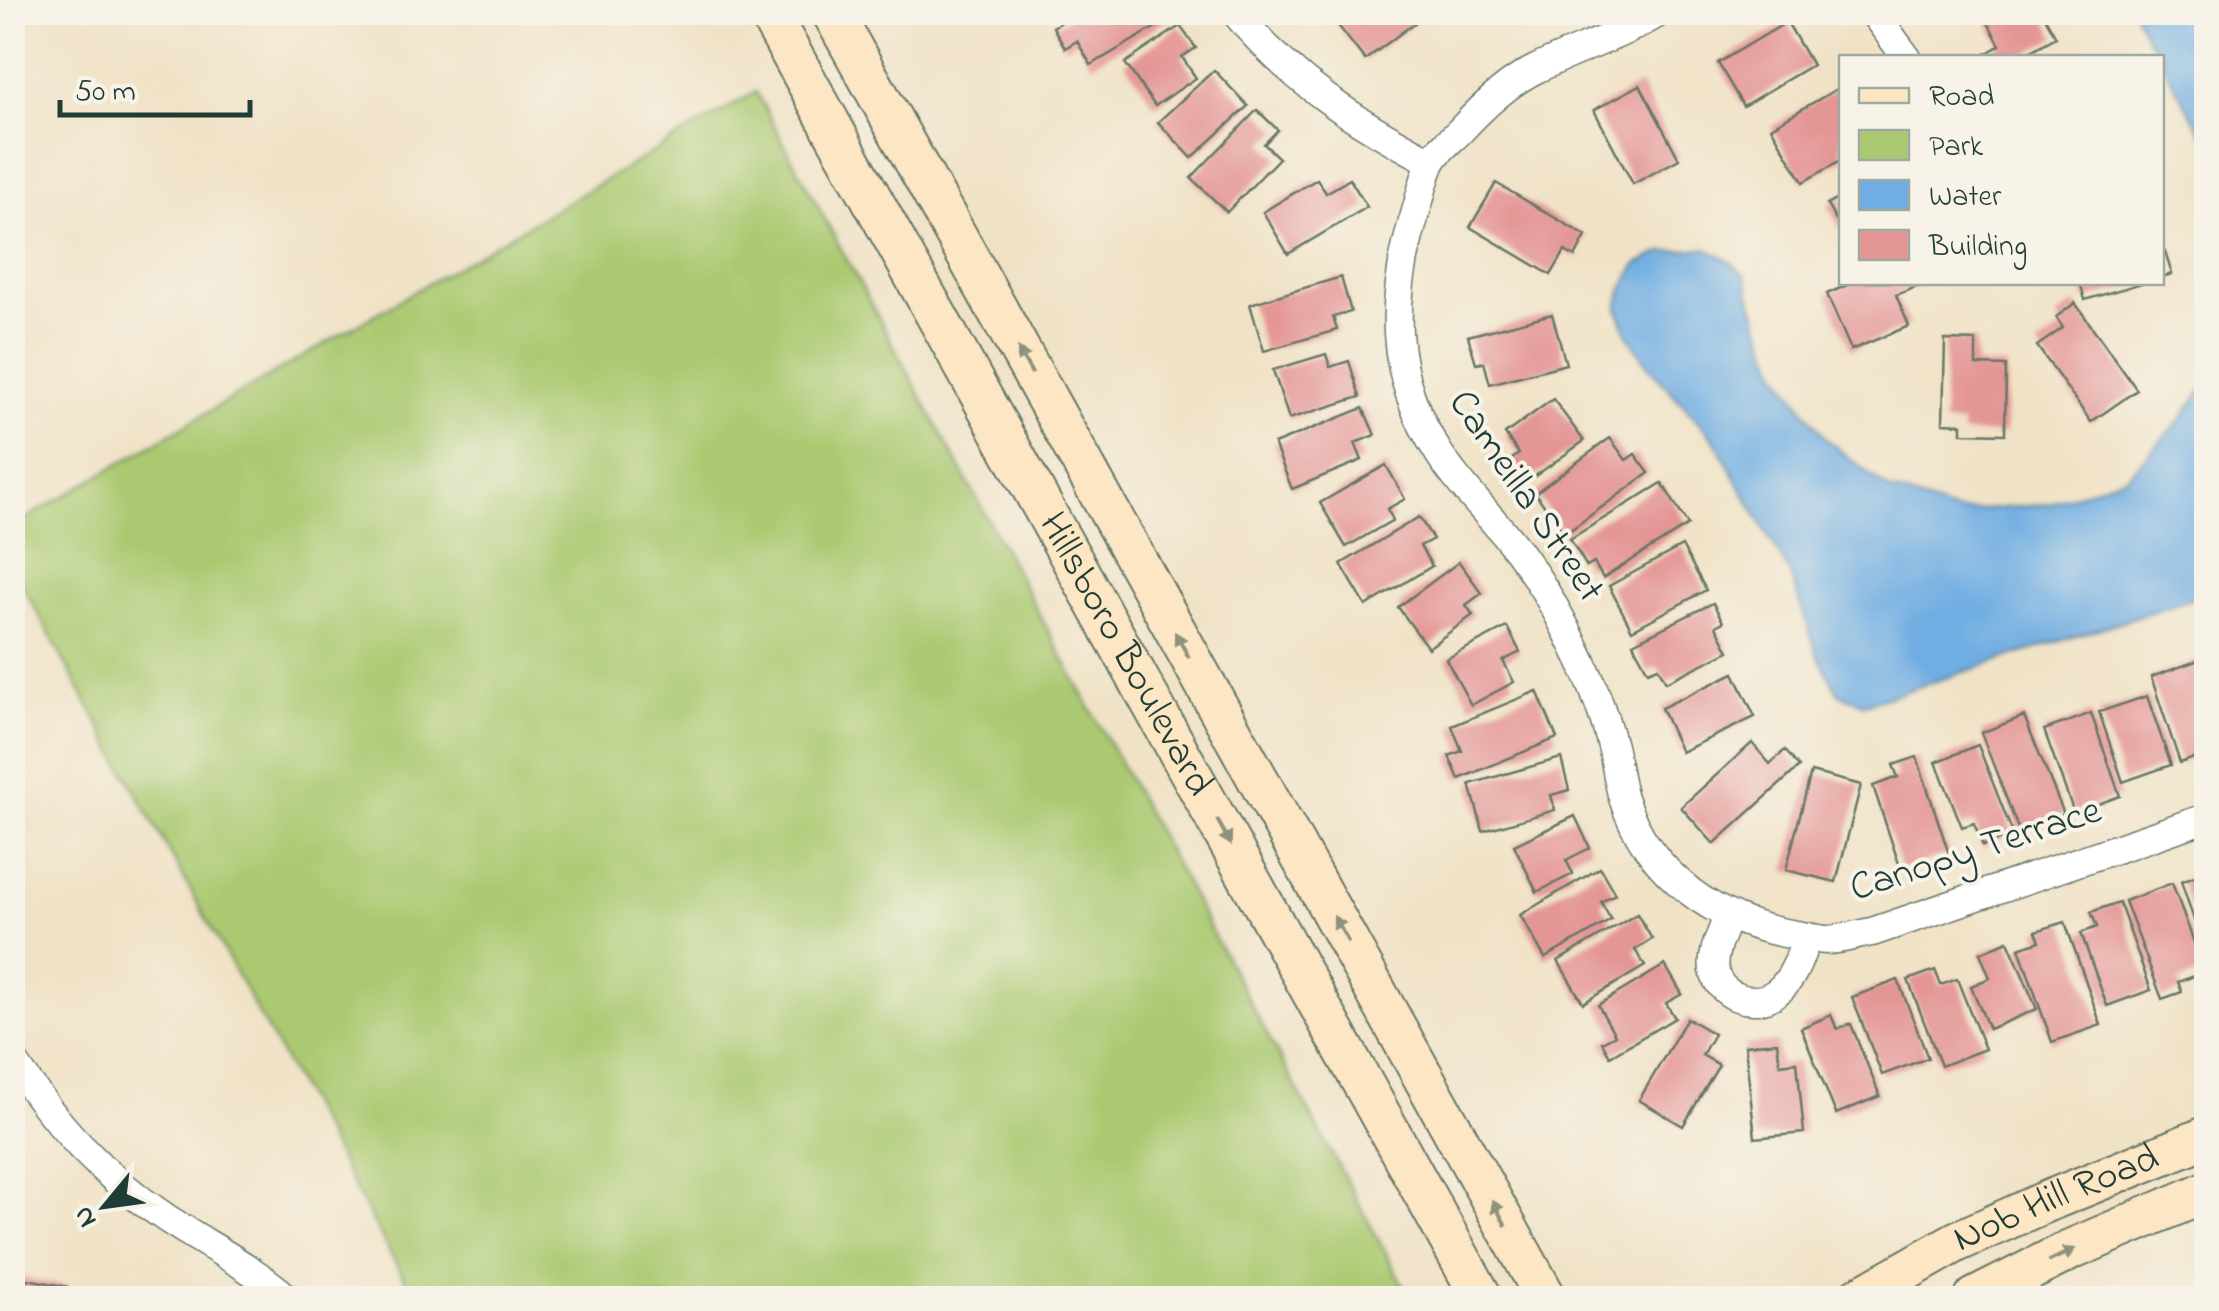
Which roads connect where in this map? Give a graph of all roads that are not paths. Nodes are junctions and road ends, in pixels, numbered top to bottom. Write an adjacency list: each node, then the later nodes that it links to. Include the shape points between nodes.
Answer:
1 (768, 12): 7 (street, Hillsboro Boulevard)
2 (832, 12): 9 (street, Hillsboro Boulevard)
3 (1235, 12): 8 (street, via 1318,94)
4 (1660, 12): 8 (street, via 1532,70)
5 (1873, 12): 6 (street)
6 (1905, 55)
7 (823, 111): 9 (street, via 872,144 942,270 970,298); 10 (street, Hillsboro Boulevard)
8 (1431, 162): 13 (street, Cameilla Street, via 1400,276 1396,331 1417,414 1440,456 1510,540 1570,634 1639,834 1660,864)
9 (990, 298): 11 (street, Hillsboro Boulevard, one-way to 9)
10 (950, 337): 11 (street, via 988,353 1058,476); 20 (street, Hillsboro Boulevard, one-way to 20)
11 (1114, 522): 21 (street, Hillsboro Boulevard, one-way to 11)
12 (2206, 818): 15 (street, Canopy Terrace, via 1872,932)
13 (1728, 917): 14 (street, Cameilla Street); 15 (street, via 1714,973 1720,986 1746,1000 1766,999 1786,984)
14 (1768, 931): 15 (street, Canopy Terrace)
15 (1807, 937)
16 (12, 1059): 19 (street, via 73,1140 120,1184)
17 (2206, 1138): 22 (street, Nob Hill Road, via 1974,1234)
18 (2206, 1192): 23 (street, Nob Hill Road, one-way to 18)
19 (287, 1298)
20 (1482, 1298)
21 (1546, 1298)
22 (1858, 1298)
23 (1975, 1298)

